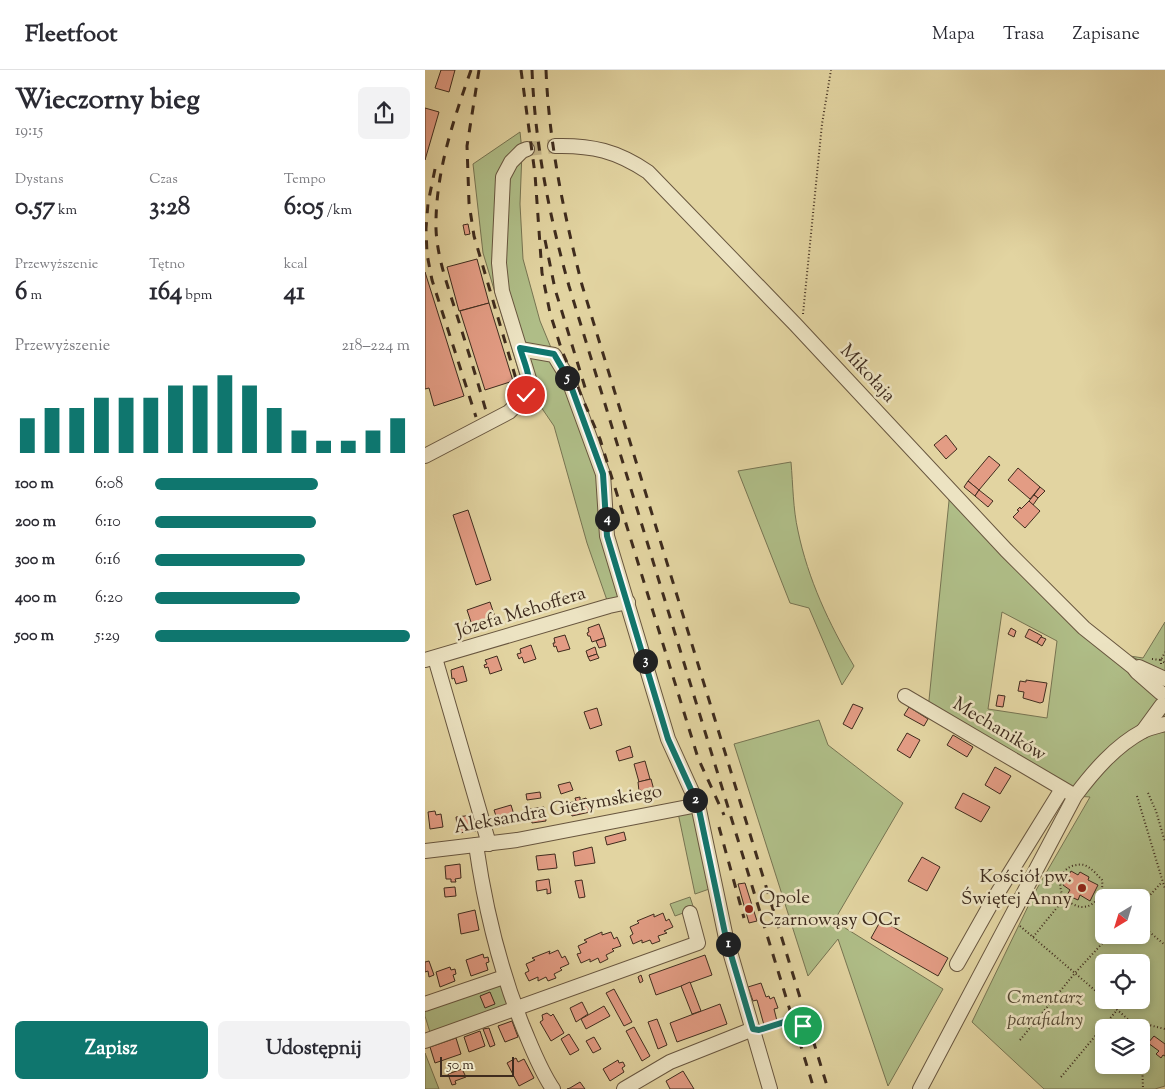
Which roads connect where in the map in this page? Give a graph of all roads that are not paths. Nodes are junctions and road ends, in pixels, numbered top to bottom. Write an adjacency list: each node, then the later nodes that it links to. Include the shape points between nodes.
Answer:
1 (555, 146): 7 (street, Mikołaja, via 582,146 613,152 649,172 1013,557 1084,628 1133,667 1140,667)
2 (527, 149): 3 (street, via 511,162 503,177 499,263 502,291)
3 (520, 348): 4 (street, via 530,382 522,401 500,417); 5 (street, via 554,354 565,373 603,474 607,536)
4 (425, 456)
5 (628, 602): 6 (street, Józefa Mehoffera); 12 (street, via 668,739)
6 (430, 659): 13 (street)
7 (1164, 695): 10 (street)
8 (905, 696): 11 (street, Mechaników)
9 (1165, 724): 10 (street)
10 (1143, 731): 11 (street)
11 (1068, 793): 16 (street, via 992,902); 25 (street)
12 (698, 805): 13 (street, Aleksandra Gierymskiego); 20 (street, via 726,938)
13 (483, 844): 14 (street, Aleksandra Gierymskiego); 17 (street, via 485,906)
14 (425, 850)
15 (690, 913): 19 (street, via 698,943)
16 (957, 964)
17 (504, 977): 18 (street); 19 (street)
18 (425, 1004)
19 (516, 1010): 21 (street); 22 (street)
20 (753, 1029): 23 (street, via 670,1062); 24 (street)
21 (425, 1041)
22 (553, 1089)
23 (624, 1089)
24 (770, 1089)
25 (919, 1089)

